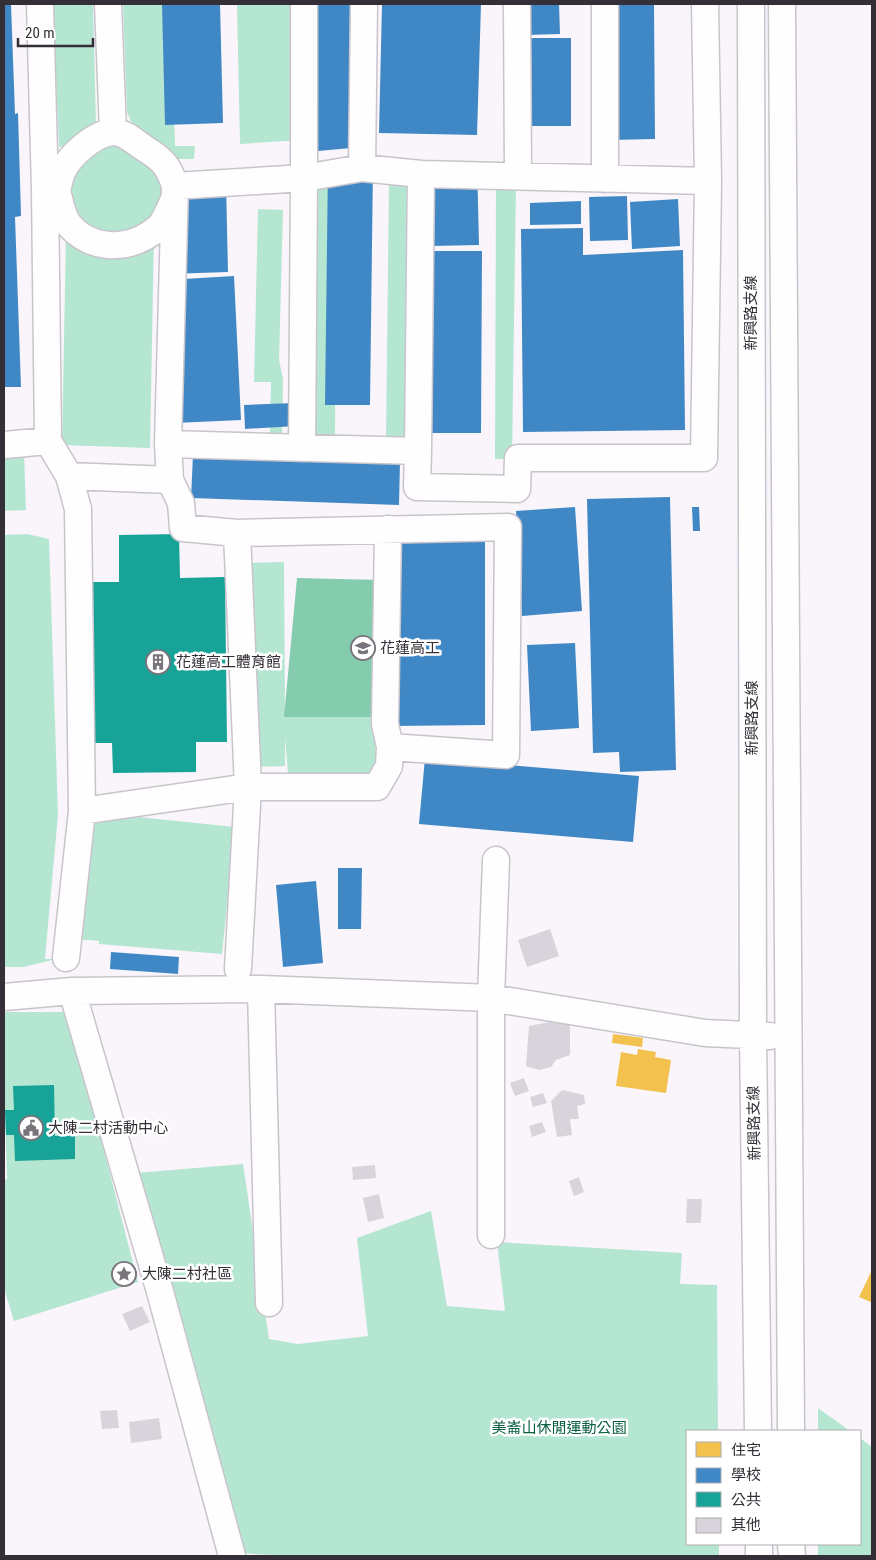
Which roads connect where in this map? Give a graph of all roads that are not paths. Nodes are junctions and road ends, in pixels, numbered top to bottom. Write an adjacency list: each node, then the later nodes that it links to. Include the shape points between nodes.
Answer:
1 (40, 4): 17 (street)
2 (108, 4): 10 (street)
3 (304, 4): 14 (street)
4 (364, 4): 11 (street)
5 (517, 4): 13 (street)
6 (605, 4): 15 (street)
7 (705, 4): 16 (street)
8 (751, 4): 39 (street, 新興路支線)
9 (782, 4): 38 (street)
10 (113, 132): 17 (street, via 76,152); 18 (street, via 126,136 167,165)
11 (362, 168): 12 (street); 14 (street)
12 (421, 174): 13 (street); 23 (street)
13 (518, 176): 15 (street)
14 (304, 178): 18 (street); 22 (street)
15 (605, 179): 16 (street)
16 (708, 181): 23 (street, via 704,458 518,458 517,489 497,489 418,486)
17 (51, 190): 18 (street, via 70,225 81,235 104,246 126,244 152,232 161,224); 19 (street)
18 (175, 191): 20 (street)
19 (48, 441): 21 (street); 24 (street)
20 (168, 444): 22 (street); 25 (street)
21 (4, 445)
22 (302, 448): 23 (street)
23 (418, 451)
24 (69, 476): 25 (street); 30 (street, via 78,509)
25 (170, 480): 27 (street, via 181,503 183,528)
26 (388, 529): 27 (street); 28 (street, via 385,724); 28 (street, via 508,527 506,754)
27 (237, 533): 29 (street)
28 (390, 747): 29 (street, via 389,766 377,787)
29 (248, 787): 30 (street); 33 (street)
30 (82, 811): 32 (street)
31 (496, 860): 37 (street)
32 (66, 958)
33 (238, 969)
34 (261, 989): 35 (street); 37 (street); 41 (street)
35 (72, 991): 36 (street); 44 (street)
36 (4, 996)
37 (491, 998): 39 (street, via 704,1033); 40 (street)
38 (789, 1035): 39 (street); 43 (street)
39 (753, 1036): 42 (street, 新興路支線)
40 (492, 1235)
41 (269, 1303)
42 (758, 1430)
43 (791, 1430)
44 (232, 1556)

